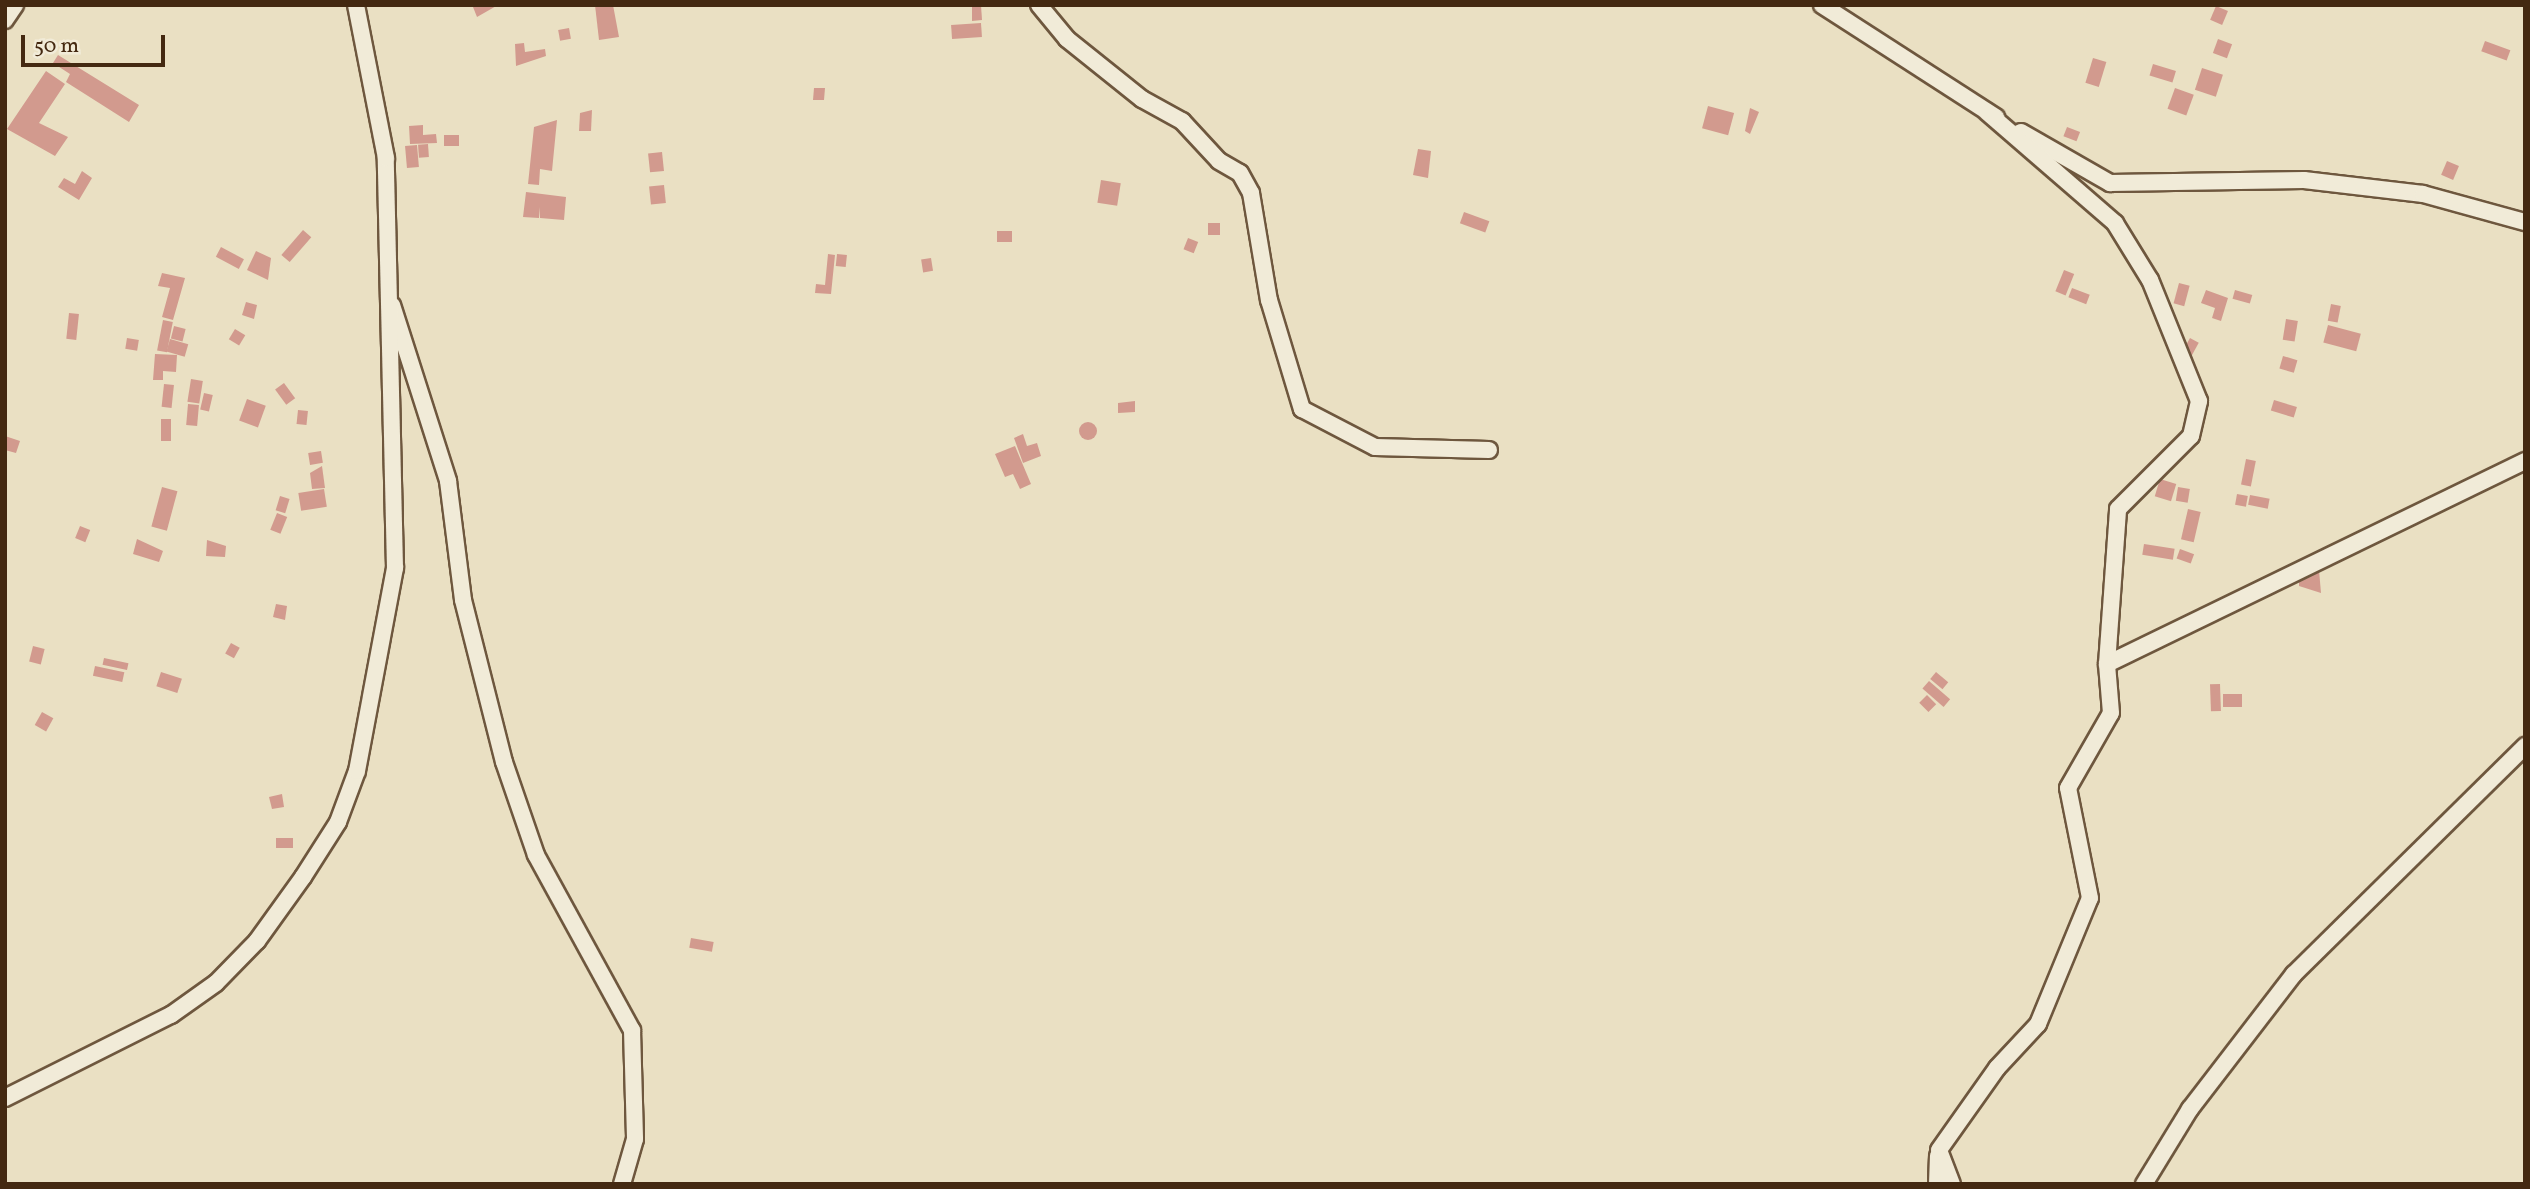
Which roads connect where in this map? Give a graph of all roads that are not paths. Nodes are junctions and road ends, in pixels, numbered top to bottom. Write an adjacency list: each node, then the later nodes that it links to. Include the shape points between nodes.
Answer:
1 (15, 5): 5 (street)
2 (356, 5): 8 (street, via 367,36 386,158)
3 (1039, 5): 9 (street, via 1067,39 1142,99 1182,121 1219,162 1240,173 1251,193 1269,300 1301,409 1375,447)
4 (1822, 5): 6 (street)
5 (5, 20)
6 (1987, 112): 7 (street, via 2110,183 2304,180 2423,194); 11 (street, via 2115,223 2150,281 2199,401 2191,436 2118,509)
7 (2525, 222)
8 (386, 289): 13 (street, via 395,568 356,771 338,822 257,941 216,983 172,1015); 15 (street, via 449,481 463,600 504,762 536,855 632,1030 635,1139)
9 (1489, 450)
10 (2525, 461): 11 (street)
11 (2107, 664): 14 (street, via 2110,713 2068,788 2090,898 2038,1024 1997,1068)
12 (2525, 746): 18 (street, via 2294,974 2190,1109)
13 (5, 1098)
14 (1939, 1150): 16 (street); 17 (street)
15 (622, 1184)
16 (1937, 1184)
17 (1952, 1184)
18 (2144, 1184)

